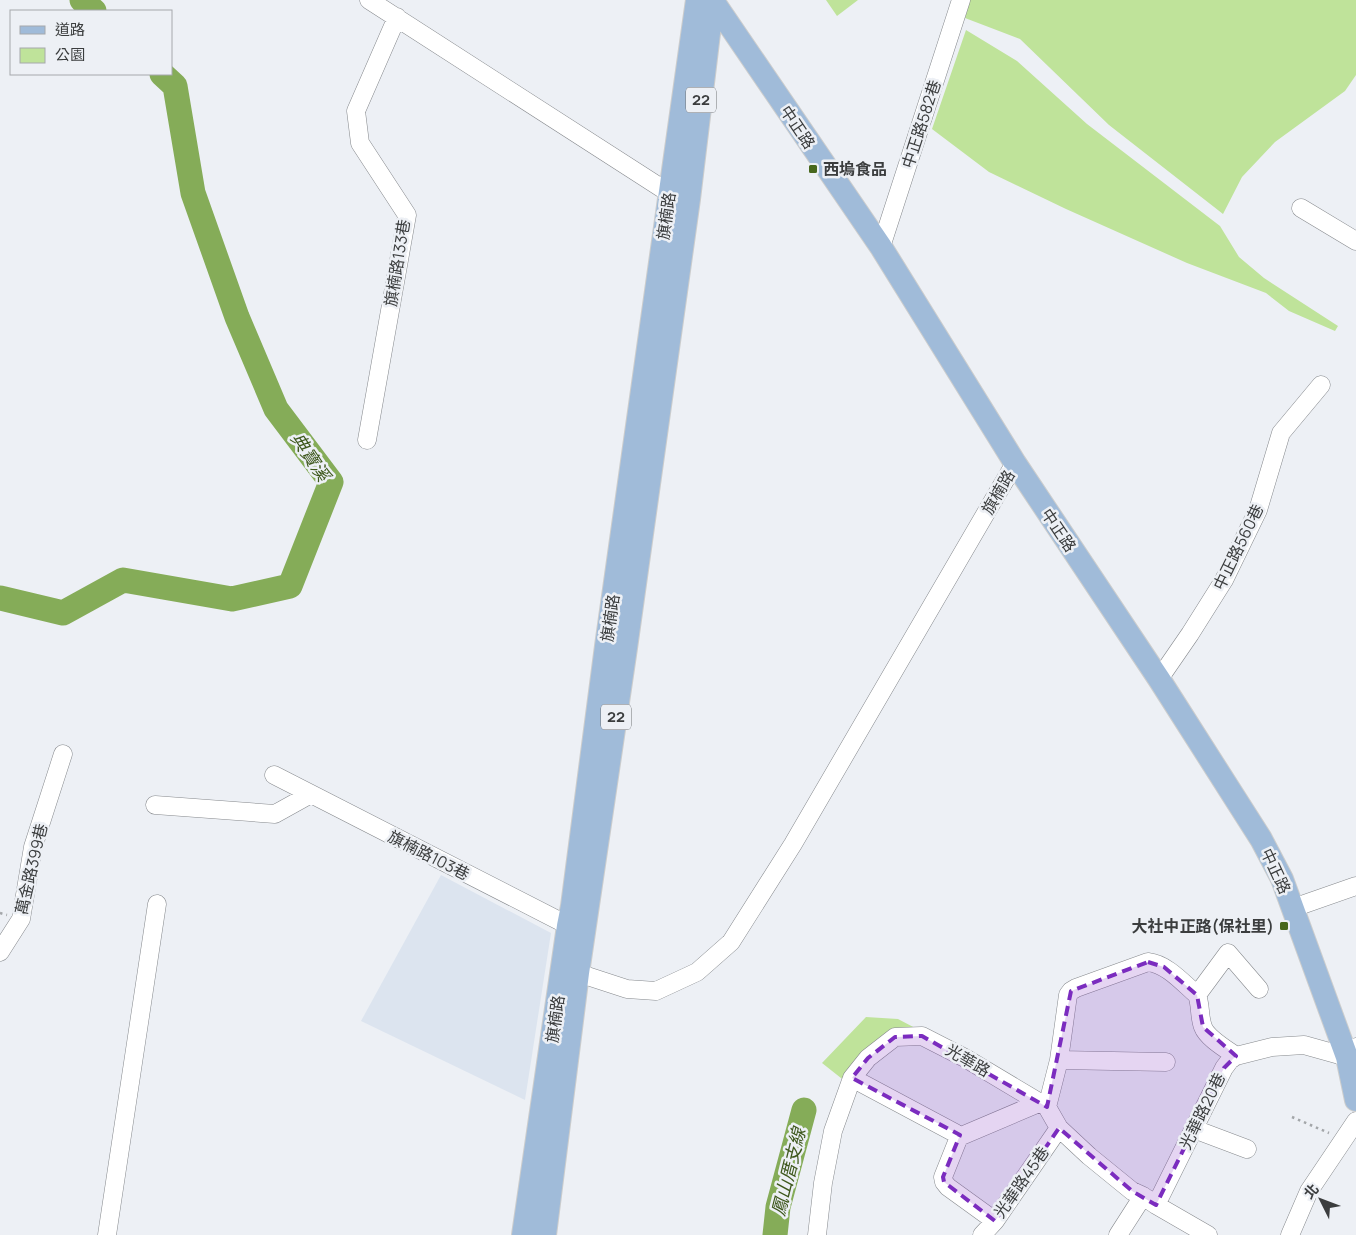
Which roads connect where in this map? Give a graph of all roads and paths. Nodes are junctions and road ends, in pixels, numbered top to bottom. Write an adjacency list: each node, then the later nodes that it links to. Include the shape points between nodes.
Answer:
1 (369, 0): 4 (street)
2 (960, 0): 8 (street, 中正路582巷)
3 (705, 1): 5 (main road, 旗楠路 / 22); 8 (main road, 中正路)
4 (396, 17): 5 (street); 10 (street, 旗楠路133巷, via 356,111 360,143 407,216)
5 (679, 196): 20 (main road, 旗楠路 / 22, via 606,646 572,906)
6 (1301, 208): 7 (street)
7 (1356, 241)
8 (881, 247): 11 (main road, 中正路)
9 (1321, 385): 12 (street, 中正路560巷, via 1281,434 1258,510 1228,571)
10 (367, 440)
11 (1015, 463): 12 (main road, 中正路); 22 (street, 旗楠路, via 798,836 731,942 697,972 656,991 627,989)
12 (1159, 679): 19 (main road, 中正路, via 1261,839 1282,879)
13 (63, 754): 21 (street, 萬金路399巷, via 33,847 21,919)
14 (274, 775): 15 (street, 旗楠路103巷)
15 (311, 794): 16 (street, via 275,814); 20 (street, 旗楠路103巷)
16 (155, 805)
17 (1356, 886): 19 (street)
18 (157, 904): 41 (street)
19 (1292, 908): 25 (main road, 中正路)
20 (576, 930): 22 (main road, 旗楠路 / 22); 42 (main road, 旗楠路 / 22)
21 (0, 952)
22 (578, 973): 43 (main road, 旗楠路 / 22)
23 (1259, 989): 24 (street, via 1228,953)
24 (1197, 995): 26 (street, 光華路20巷, via 1203,1027 1215,1041); 27 (street, via 1164,967 1148,962 1076,988 1068,995)
25 (1351, 1052): 26 (street, via 1304,1045 1272,1047); 30 (main road, 中正路)
26 (1236, 1056): 35 (street, 光華路20巷, via 1224,1068)
27 (1059, 1060): 28 (street); 31 (street)
28 (1166, 1062)
29 (852, 1078): 31 (street, 光華路, via 868,1058 895,1036 922,1036); 36 (street); 44 (street, 光華路, via 832,1131)
30 (1356, 1100)
31 (1043, 1105): 34 (street, 光華路); 36 (street)
32 (1292, 1117): 37 (path)
33 (1356, 1121): 37 (street)
34 (1059, 1128): 39 (street, 光華路, via 1132,1191); 40 (street, 光華路45巷)
35 (1194, 1129): 38 (street); 39 (street, 光華路20巷)
36 (959, 1138): 40 (street, via 943,1177 944,1182)
37 (1344, 1140): 48 (street, via 1309,1191)
38 (1247, 1149)
39 (1150, 1201): 46 (street, 光華路20巷); 47 (street, 光華路)
40 (995, 1221): 45 (street, 光華路45巷)
41 (107, 1235)
42 (523, 1235)
43 (545, 1235)
44 (816, 1235)
45 (982, 1235)
46 (1118, 1235)
47 (1208, 1235)
48 (1290, 1235)

